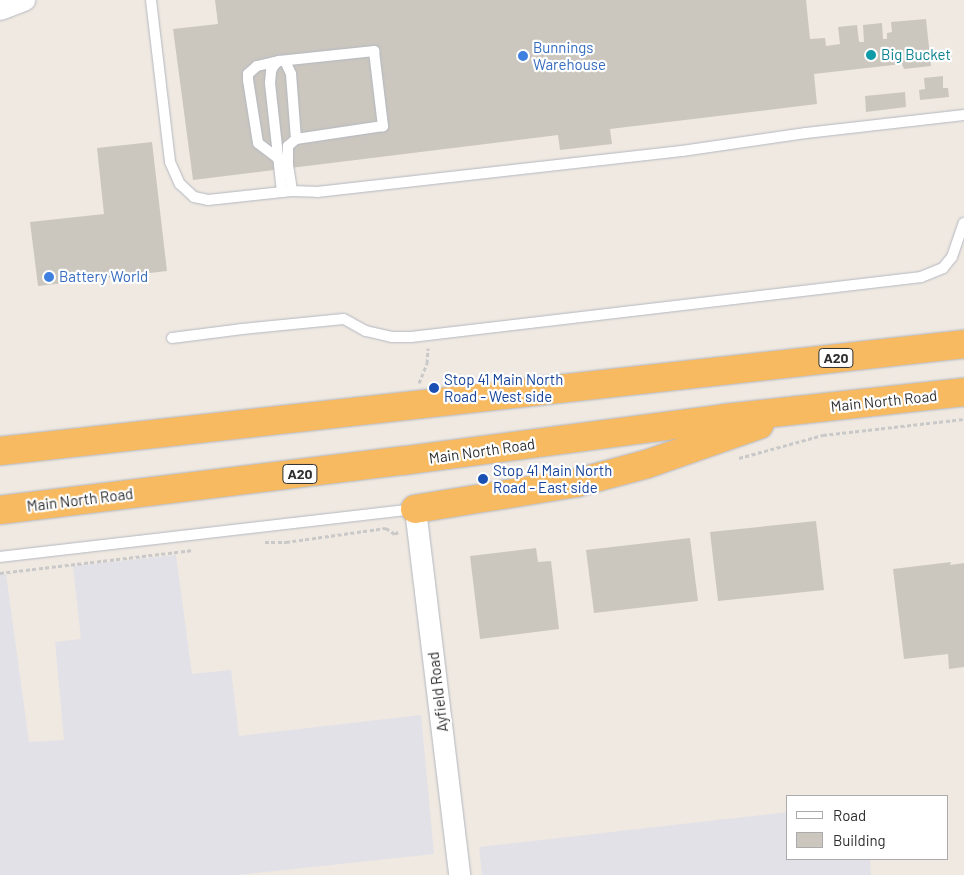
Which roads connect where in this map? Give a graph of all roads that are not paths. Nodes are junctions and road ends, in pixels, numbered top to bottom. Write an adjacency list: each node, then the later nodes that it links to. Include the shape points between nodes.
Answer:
1 (24, 0): 3 (street)
2 (151, 0): 8 (lane, via 170,162 180,184 194,197 208,200)
3 (0, 9)
4 (282, 61): 6 (lane, via 291,74); 6 (lane, via 374,51 383,126); 7 (lane, via 271,71 270,83); 7 (lane, via 257,66 248,74 258,143)
5 (964, 115): 8 (lane, via 317,192)
6 (296, 139): 8 (lane, via 288,146)
7 (279, 160): 8 (lane)
8 (287, 191)
9 (964, 223): 10 (lane, via 952,257 943,268 921,277 426,335 391,337 366,331 344,319)
10 (172, 338)
11 (964, 344): 14 (highway, A20)
12 (964, 392): 13 (highway, Main North Road / A20)
13 (805, 409): 15 (highway, via 647,464 519,493); 16 (highway, Main North Road / A20)
14 (0, 451)
15 (416, 509): 17 (lane); 18 (street, Ayfield Road)
16 (0, 510)
17 (0, 557)
18 (459, 875)

